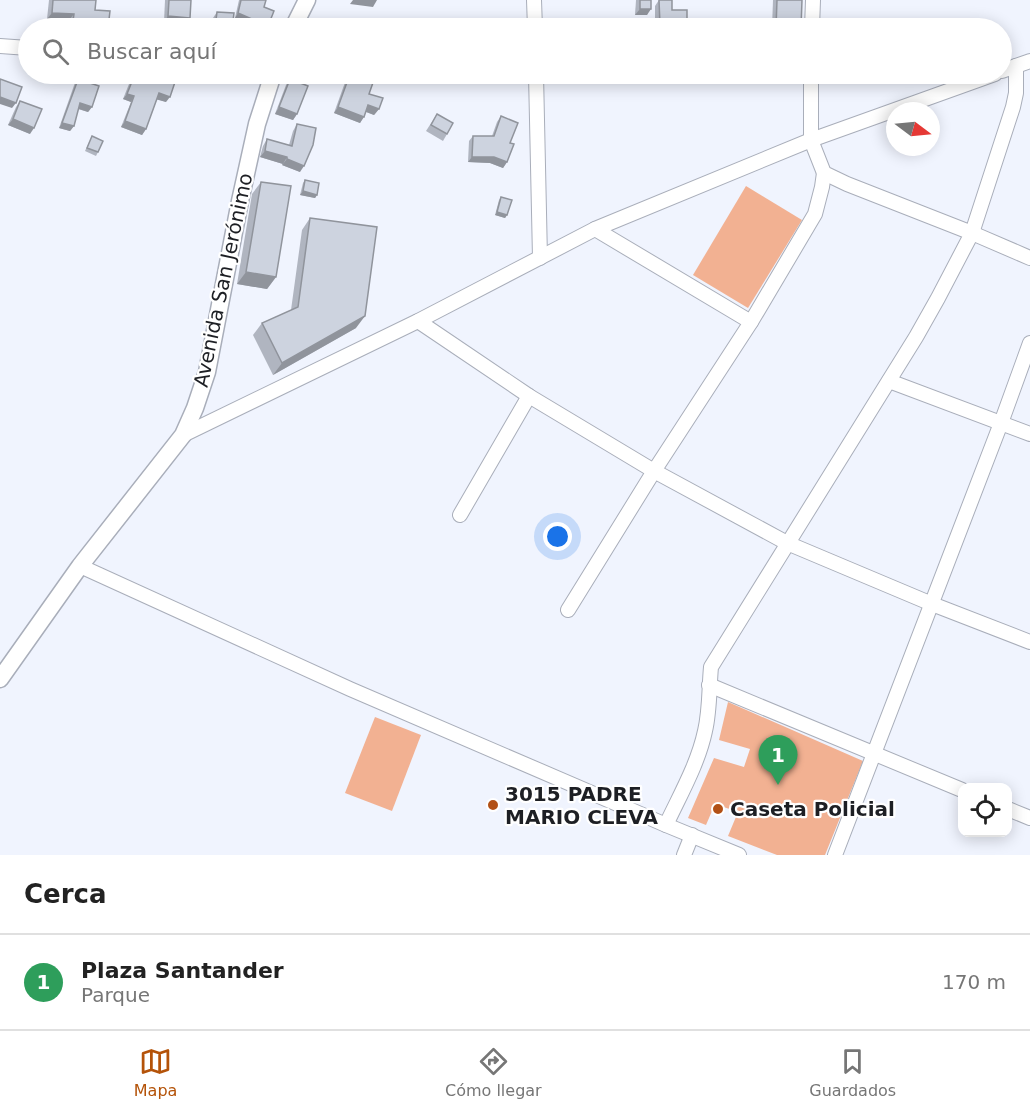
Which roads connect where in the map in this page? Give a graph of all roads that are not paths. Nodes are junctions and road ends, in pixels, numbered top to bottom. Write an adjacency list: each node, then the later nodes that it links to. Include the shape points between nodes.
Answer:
1 (307, 0): 4 (street)
2 (534, 0): 5 (street)
3 (813, 0): 6 (street)
4 (298, 18)
5 (535, 18)
6 (812, 18)
7 (0, 46): 8 (street)
8 (18, 47)
9 (1030, 61): 10 (street)
10 (1016, 66): 11 (street); 19 (street, via 1013,107)
11 (1012, 67)
12 (270, 84): 29 (street, Avenida San Jerónimo, via 254,135 207,372)
13 (536, 84): 20 (street)
14 (811, 84): 16 (street)
15 (968, 84): 16 (street)
16 (811, 140): 17 (street); 18 (street)
17 (824, 173): 19 (street); 23 (street, via 815,214)
18 (595, 229): 20 (street); 23 (street)
19 (972, 233): 21 (street); 25 (street)
20 (540, 258): 22 (street)
21 (1030, 258)
22 (418, 321): 26 (street); 29 (street)
23 (751, 322): 30 (street)
24 (1030, 343): 27 (street)
25 (889, 381): 27 (street); 32 (street)
26 (529, 396): 30 (street); 31 (street)
27 (1001, 423): 28 (street); 34 (street)
28 (1030, 434)
29 (183, 435): 33 (street, Avenida San Jerónimo)
30 (654, 471): 32 (street); 35 (street)
31 (460, 515)
32 (787, 543): 34 (street); 38 (street, via 716,657)
33 (80, 566): 37 (street, Avenida San Jerónimo); 43 (street, via 350,689)
34 (932, 604): 36 (street); 39 (street)
35 (568, 610)
36 (1030, 642)
37 (0, 679)
38 (709, 685): 39 (street); 43 (street, via 705,732 697,759)
39 (875, 753): 40 (street); 47 (street)
40 (958, 788)
41 (1012, 811): 42 (street)
42 (1030, 818)
43 (666, 825): 44 (street)
44 (692, 835): 45 (street); 46 (street)
45 (684, 855)
46 (739, 855)
47 (835, 855)

